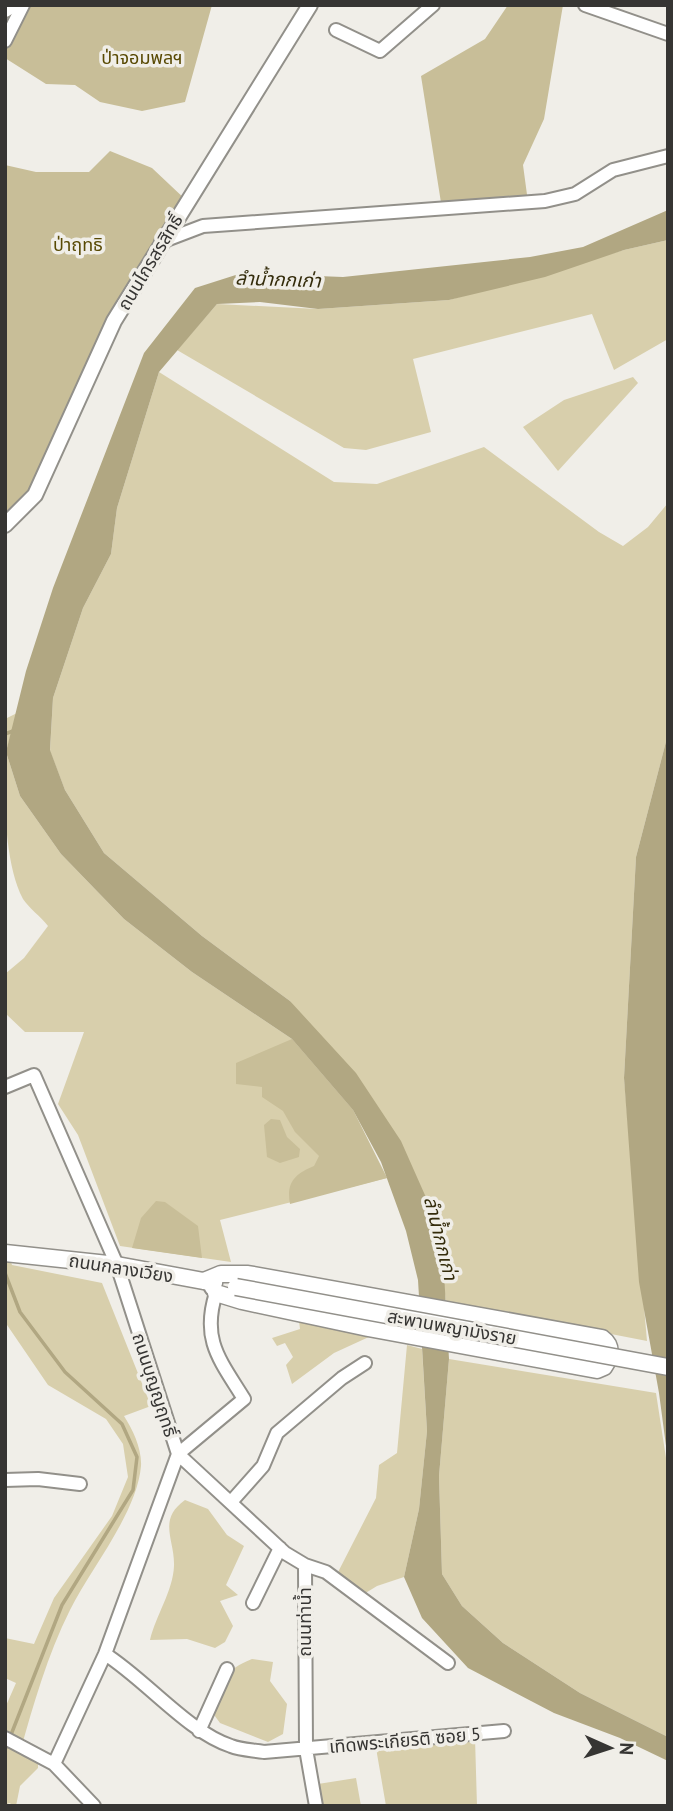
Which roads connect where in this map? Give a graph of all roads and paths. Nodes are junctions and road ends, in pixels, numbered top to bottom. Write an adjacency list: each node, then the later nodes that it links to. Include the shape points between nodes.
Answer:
1 (13, 5): 6 (street)
2 (23, 5): 9 (street)
3 (310, 5): 11 (street, ถนนไกรสรสิทธิ์)
4 (433, 5): 7 (street, via 380,51)
5 (585, 5): 8 (street)
6 (5, 10)
7 (336, 30)
8 (668, 34)
9 (5, 41)
10 (668, 156): 11 (street, via 613,170 575,194 545,201 204,226)
11 (161, 242): 12 (street, ถนนไกรสรสิทธิ์, via 114,321 35,495)
12 (5, 525)
13 (5, 1087): 15 (street, ถนนบุญญฤทธิ์, via 34,1075)
14 (9, 1253): 15 (main road, ถนนกลางเวียง)
15 (117, 1265): 16 (main road, ถนนกลางเวียง); 20 (street, ถนนบุญญฤทธิ์)
16 (210, 1287): 16 (main road, via 221,1274 248,1274 602,1338 610,1355 597,1370 242,1301); 17 (main road, ถนนกลางเวียง); 20 (street, via 208,1331 244,1399)
17 (236, 1287): 19 (main road, สะพานพญามังราย, bridge)
18 (365, 1363): 23 (street, via 277,1433 263,1466)
19 (668, 1367)
20 (178, 1454): 23 (street, ถนนท่าน้ำ); 27 (street, ถนนบุญญฤทธิ์)
21 (5, 1480): 22 (street)
22 (80, 1484)
23 (231, 1502): 24 (street, ถนนท่าน้ำ)
24 (280, 1548): 25 (street, ถนนท่าน้ำ); 26 (street)
25 (305, 1565): 28 (street, via 326,1572); 33 (street, ถนนท่าน้ำ)
26 (253, 1603)
27 (105, 1654): 30 (street, เทิดพระเกียรติ ซอย 5, via 132,1671); 34 (street, ถนนบุญญฤทธิ์)
28 (449, 1663)
29 (227, 1669): 30 (street)
30 (199, 1731): 33 (street, เทิดพระเกียรติ ซอย 5, via 232,1747 264,1752)
31 (504, 1731): 33 (street, เทิดพระเกียรติ ซอย 5)
32 (5, 1738): 34 (street)
33 (306, 1749): 36 (street, ถนนท่าน้ำ)
34 (54, 1764): 35 (street)
35 (94, 1806)
36 (316, 1806)

